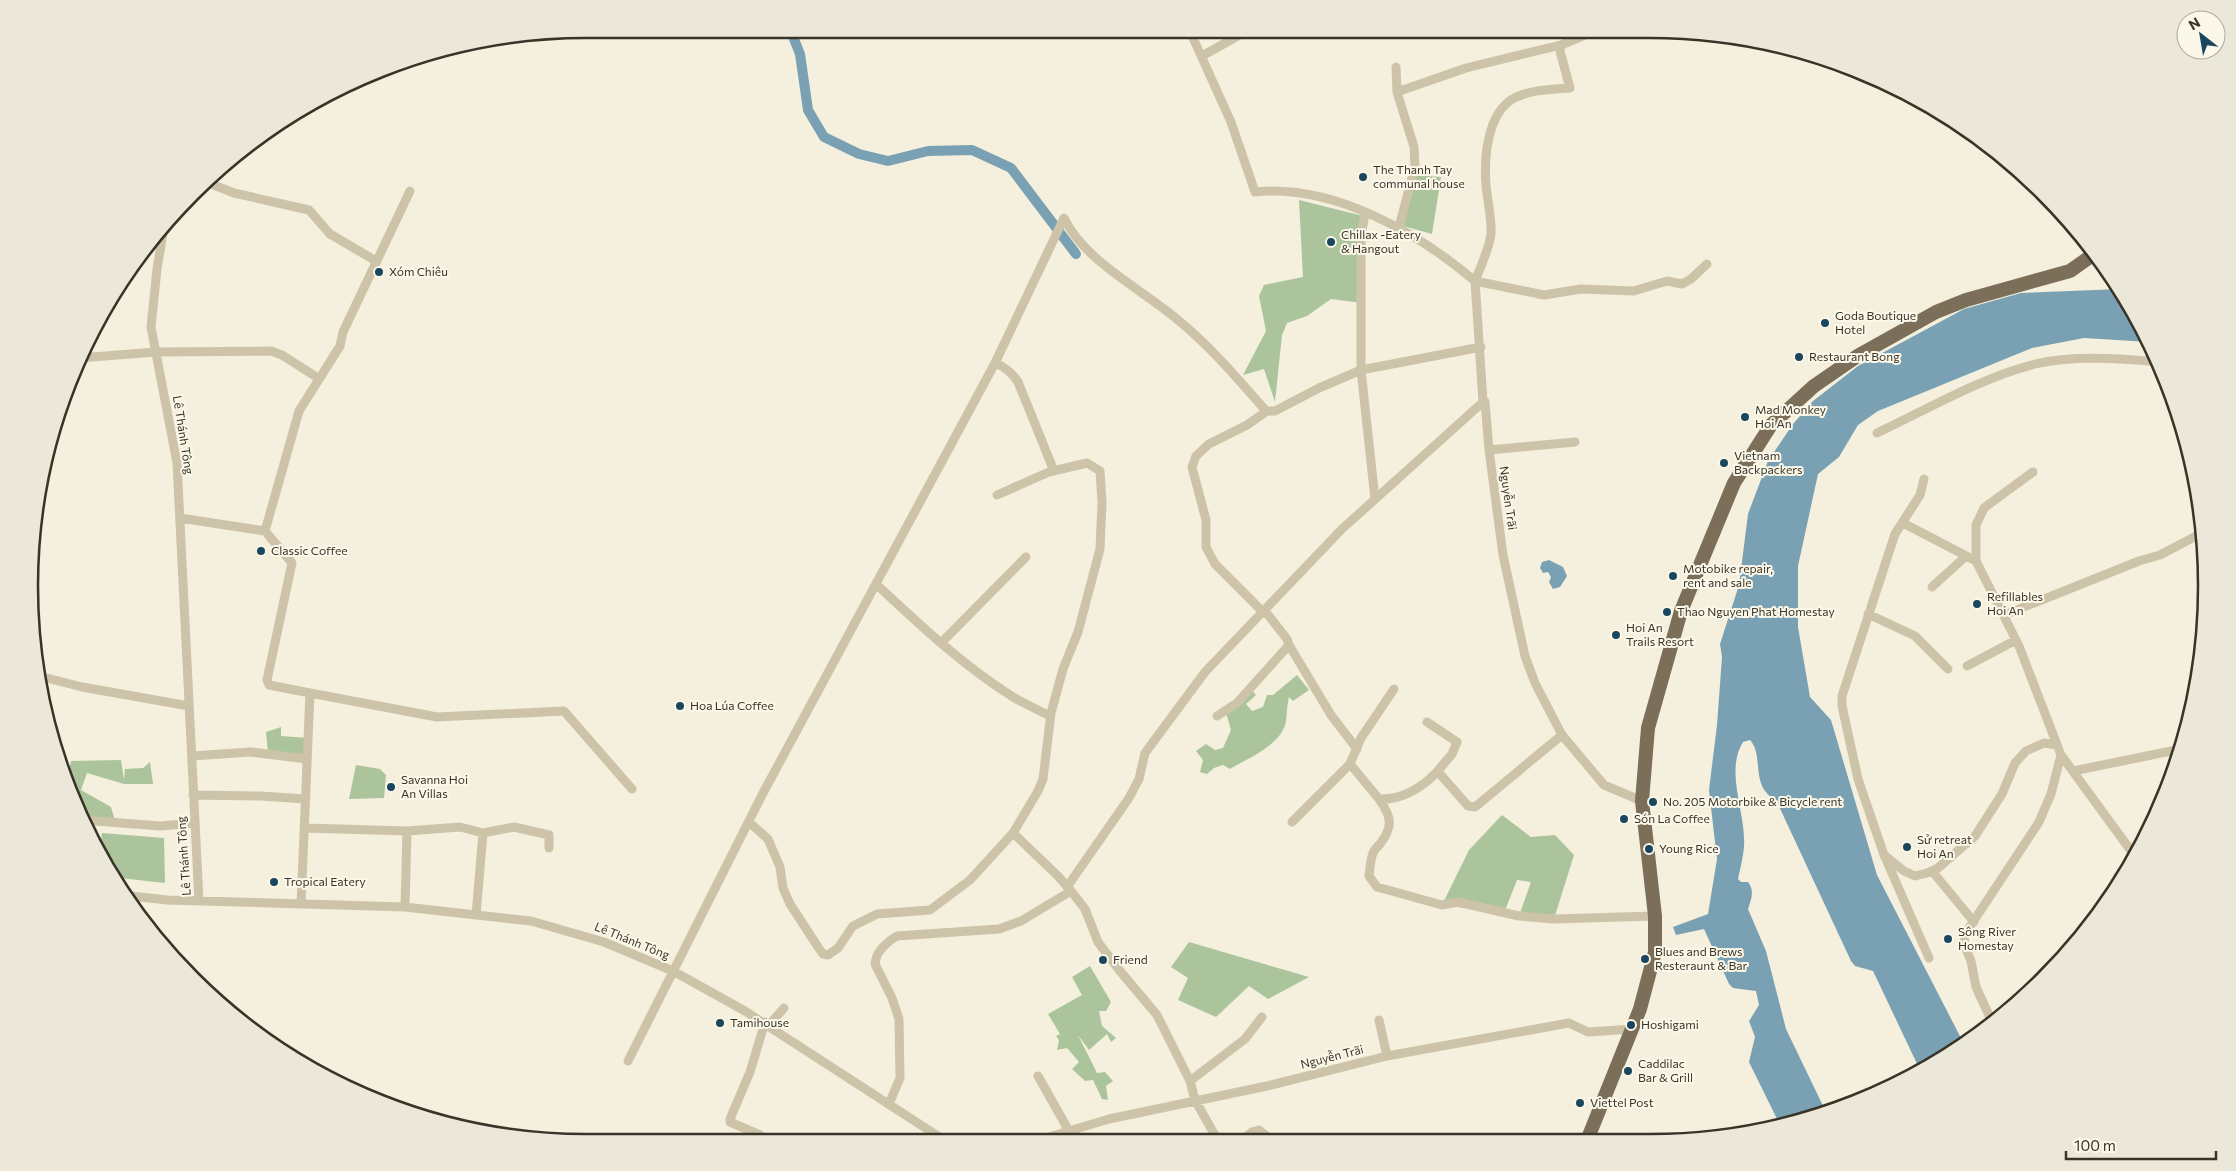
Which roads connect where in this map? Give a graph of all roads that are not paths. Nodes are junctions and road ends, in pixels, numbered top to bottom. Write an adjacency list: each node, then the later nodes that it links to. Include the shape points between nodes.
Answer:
1 (1193, 38): 5 (street)
2 (1234, 38): 5 (street)
3 (1578, 38): 4 (street)
4 (1561, 45): 7 (street, via 1466,68); 16 (street, via 1570,88 1521,95 1510,100 1502,108 1491,131 1485,169 1491,232)
5 (1202, 56): 10 (street, via 1231,122 1255,192 1303,193)
6 (1396, 67): 7 (street)
7 (1397, 92): 11 (street, via 1414,147 1414,167)
8 (212, 184): 14 (street, via 234,193 309,210 330,234)
9 (410, 190): 14 (street)
10 (1365, 213): 11 (street); 22 (street, via 1361,237)
11 (1399, 228): 16 (street)
12 (162, 238): 18 (street, Lê Thánh Tông, via 151,328)
13 (2089, 258): 72 (main road, via 2070,271 1966,300 1936,312 1859,355 1814,386 1770,425 1734,483 1681,611 1648,728)
14 (376, 261): 23 (street, via 343,332 340,346)
15 (1707, 264): 16 (street, via 1682,284 1667,282 1634,291 1581,289 1544,295)
16 (1476, 281): 17 (street, Nguyễn Trãi)
17 (1481, 347): 22 (street); 24 (street, Nguyễn Trãi)
18 (156, 352): 19 (street); 23 (street, via 271,351); 34 (street, Lê Thánh Tông, via 177,463)
19 (87, 357)
20 (2150, 361): 26 (street, via 2079,359 2036,364 1992,379)
21 (995, 363): 25 (street, via 1064,218 1086,248 1178,320 1216,355); 29 (street, via 1018,382); 41 (street)
22 (1361, 370): 25 (street, via 1275,411); 33 (street)
23 (318, 378): 36 (street, via 299,411)
24 (1483, 402): 28 (street, Nguyễn Trãi); 33 (street)
25 (1266, 412): 43 (street, via 1209,444 1196,456 1192,467 1206,520 1206,547 1210,556)
26 (1877, 433)
27 (1575, 442): 28 (street)
28 (1488, 450): 58 (street, Nguyễn Trãi, via 1503,554 1525,656 1535,684)
29 (1054, 471): 32 (street); 55 (street, via 1088,463 1094,466 1100,471 1102,510 1100,549 1091,589)
30 (2033, 472): 40 (street, via 1984,508 1976,525)
31 (1924, 479): 35 (street, via 1920,495)
32 (997, 495)
33 (1375, 499): 43 (street, via 1330,541)
34 (180, 518): 36 (street); 54 (street, Lê Thánh Tông)
35 (1903, 523): 38 (street); 44 (street, via 1895,534)
36 (265, 531): 53 (street, via 292,563 267,680 269,686)
37 (2196, 536): 45 (street, via 2160,555)
38 (1966, 556): 40 (street); 42 (street)
39 (1026, 557): 47 (street)
40 (1976, 561): 45 (street)
41 (876, 584): 47 (street); 74 (street)
42 (1932, 587)
43 (1265, 612): 48 (street); 85 (street, via 1205,672 1144,752 1139,779 1129,798)
44 (1868, 614): 50 (street, via 1915,636); 83 (street, via 1846,682 1842,706 1858,779)
45 (2004, 615): 46 (street)
46 (2016, 640): 49 (street); 59 (street, via 2039,693)
47 (941, 643): 55 (street, via 1013,696)
48 (1289, 645): 56 (street, via 1237,703); 60 (street, via 1331,715)
49 (1967, 666)
50 (1948, 669)
51 (46, 678): 54 (street)
52 (1394, 688): 60 (street)
53 (310, 693): 64 (street); 68 (street, via 437,717 564,711)
54 (189, 706): 63 (street, Lê Thánh Tông)
55 (1050, 716): 80 (street, via 1042,779)
56 (1217, 716)
57 (1427, 722): 67 (street, via 1457,742)
58 (1562, 735): 67 (street, via 1475,807 1468,806 1449,782); 72 (street, Nguyễn Trãi, via 1604,785)
59 (2056, 745): 62 (street); 84 (street, via 2044,743 2026,751 2015,763 2002,794 1975,836)
60 (1357, 749): 65 (street)
61 (2173, 751): 66 (street)
62 (2062, 755): 66 (street); 92 (street, via 2039,822)
63 (192, 756): 64 (street, via 260,753); 69 (street, Lê Thánh Tông)
64 (307, 759): 70 (street)
65 (1350, 764): 71 (street); 75 (street)
66 (2073, 772): 82 (street)
67 (1436, 774): 71 (street, via 1405,795 1393,800)
68 (632, 789)
69 (193, 795): 70 (street); 76 (street, Lê Thánh Tông)
70 (306, 799): 77 (street)
71 (1379, 799): 91 (street, via 1389,813 1390,822 1370,861 1369,876 1377,887 1442,905 1458,902 1519,916 1554,919)
72 (1642, 801): 91 (main road)
73 (91, 821): 76 (street, via 160,826)
74 (749, 822): 80 (street, via 768,839 790,904 818,948 828,955 838,948 853,926 878,914 930,910 943,902 970,880); 94 (street)
75 (1292, 822)
76 (194, 823): 87 (street, Lê Thánh Tông)
77 (304, 828): 78 (street); 88 (street)
78 (406, 831): 79 (street, via 460,828); 89 (street)
79 (483, 833): 81 (street, via 514,827 539,832 549,835); 90 (street)
80 (1013, 833): 85 (street)
81 (549, 848)
82 (2130, 850)
83 (1884, 855): 84 (street, via 1915,876); 93 (street)
84 (1932, 871): 92 (street)
85 (1069, 889): 104 (street, via 1085,909 1098,942 1157,1015); 106 (street, via 1021,921 1000,929 897,936 886,944 875,964 899,1019 900,1078)
86 (134, 896): 87 (street)
87 (198, 901): 88 (street, Lê Thánh Tông)
88 (301, 904): 89 (street, Lê Thánh Tông)
89 (405, 907): 90 (street, Lê Thánh Tông)
90 (476, 915): 94 (street, Lê Thánh Tông, via 540,923 604,942)
91 (1655, 916): 100 (main road, via 1655,952)
92 (1974, 922): 96 (street, via 1964,944 1976,987)
93 (1929, 958)
94 (673, 971): 99 (street, Lê Thánh Tông); 102 (street)
95 (784, 1008): 99 (street)
96 (1989, 1016)
97 (1262, 1017): 104 (street, via 1245,1038)
98 (1379, 1020): 101 (street)
99 (767, 1024): 106 (street, Lê Thánh Tông); 108 (street, via 730,1119 730,1122)
100 (1632, 1029): 101 (street, Nguyễn Trãi, via 1588,1032 1569,1022); 114 (main road)
101 (1387, 1056): 105 (street, Nguyễn Trãi)
102 (628, 1061)
103 (1038, 1076): 107 (street)
104 (1190, 1081): 105 (street)
105 (1195, 1100): 107 (street, Nguyễn Trãi); 111 (street)
106 (889, 1104): 109 (street, Lê Thánh Tông)
107 (1069, 1130): 110 (street, Nguyễn Trãi)
108 (757, 1134)
109 (935, 1134)
110 (1057, 1134)
111 (1214, 1134)
112 (1249, 1134): 113 (street, via 1259,1130)
113 (1264, 1134)
114 (1590, 1134)

